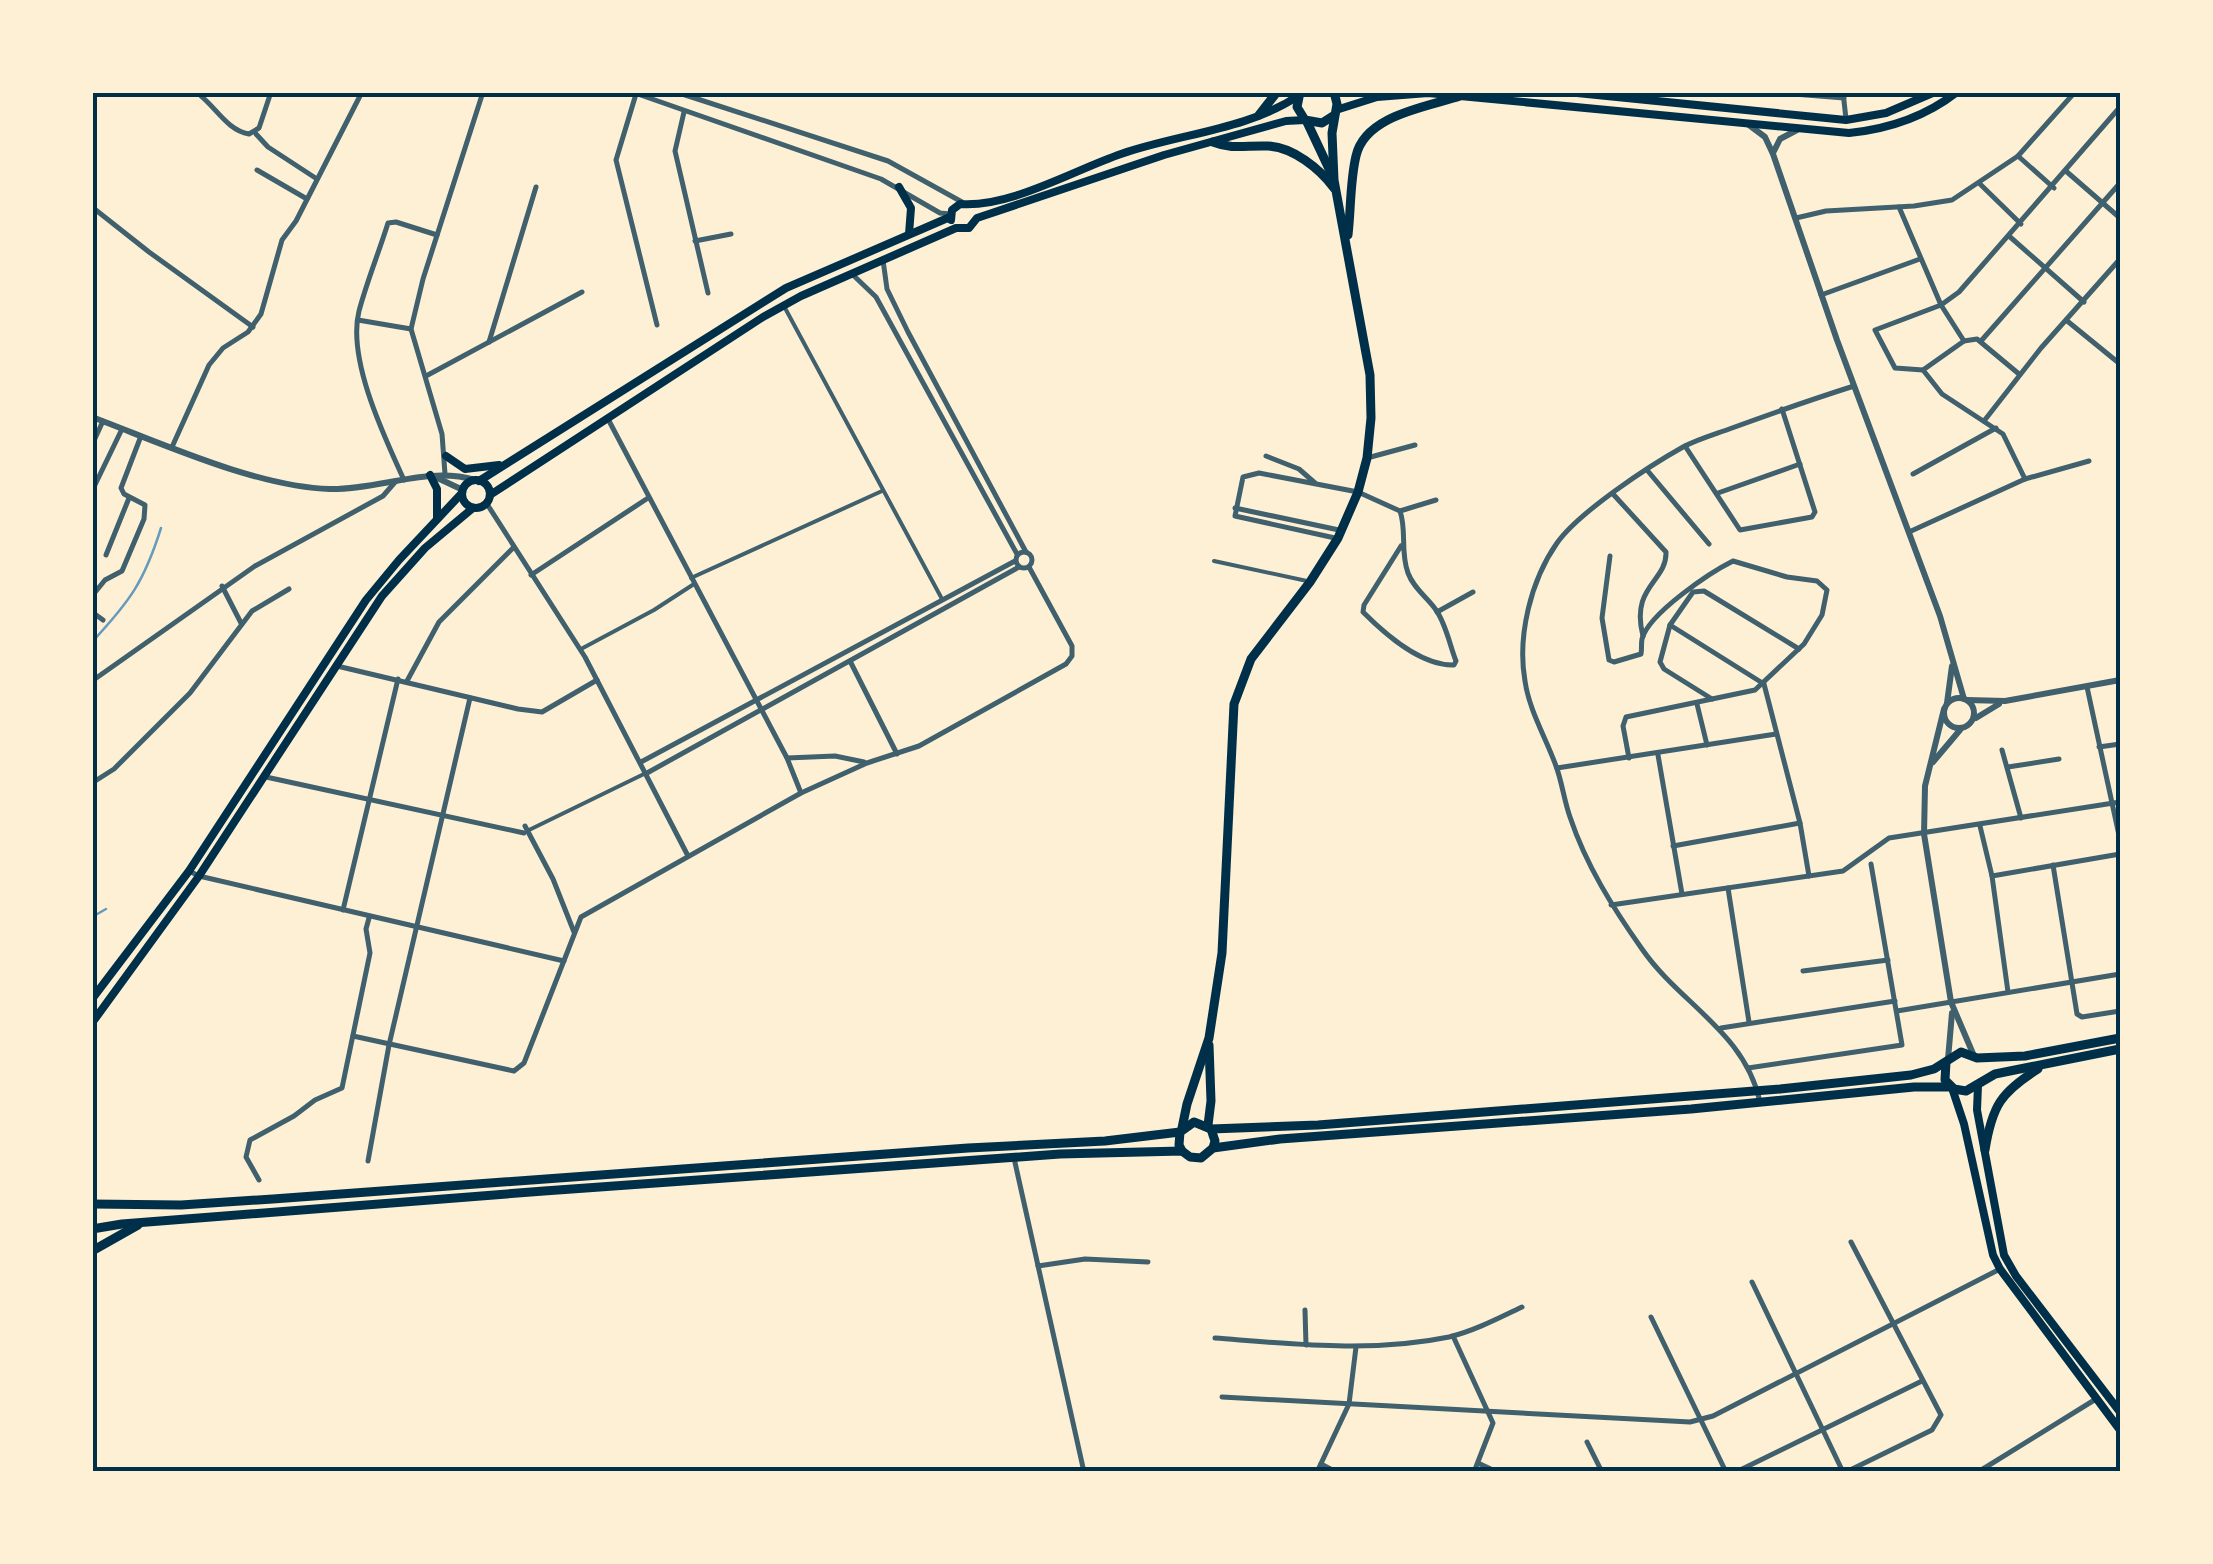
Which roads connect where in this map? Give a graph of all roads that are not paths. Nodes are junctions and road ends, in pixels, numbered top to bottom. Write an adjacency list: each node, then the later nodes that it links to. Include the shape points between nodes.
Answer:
1 (196, 92): 27 (street, via 236,132)
2 (271, 92): 27 (street)
3 (362, 92): 33 (street)
4 (483, 92): 54 (street)
5 (676, 92): 43 (street, via 888,161)
6 (1277, 92): 22 (highway)
7 (1334, 92): 21 (highway)
8 (1568, 92): 18 (main road)
9 (1701, 92): 18 (street)
10 (1767, 92): 16 (street)
11 (1935, 92): 23 (main road, via 1886,113)
12 (1957, 92): 26 (main road, via 1909,120 1870,131)
13 (2075, 92): 30 (street)
14 (634, 93): 20 (street); 71 (street, via 616,160)
15 (1299, 94): 22 (main road); 24 (highway, via 1296,107)
16 (1843, 95): 23 (street)
17 (1460, 96): 21 (main road, via 1401,94 1353,102); 25 (main road); 57 (highway, via 1376,126 1364,137)
18 (1700, 107): 23 (main road)
19 (2120, 107): 32 (street)
20 (684, 112): 38 (street); 56 (street, via 675,151)
21 (1335, 113): 24 (highway, via 1322,123); 34 (highway)
22 (1259, 115): 43 (main road)
23 (1846, 120)
24 (1306, 121): 28 (main road); 34 (highway)
25 (1749, 125): 26 (main road); 29 (street)
26 (1797, 130): 29 (street, via 1780,139)
27 (256, 132): 33 (street, via 268,148)
28 (1213, 142): 40 (highway, via 1282,148 1318,169); 47 (main road)
29 (1773, 154): 49 (street)
30 (2018, 156): 36 (street); 39 (street)
31 (257, 170): 41 (street)
32 (2067, 172): 39 (street); 42 (street)
33 (317, 179): 41 (street)
34 (1334, 180): 40 (highway)
35 (2120, 183): 42 (street)
36 (1980, 184): 44 (street, via 1952,200); 50 (street)
37 (536, 187): 76 (street)
38 (899, 188): 46 (street); 53 (main road, via 910,208)
39 (2054, 188): 50 (street)
40 (1336, 192): 57 (highway)
41 (307, 200): 72 (street, via 282,240)
42 (2103, 203): 48 (street); 61 (street)
43 (968, 205): 46 (main road, via 954,207); 47 (main road)
44 (1899, 206): 49 (street); 58 (street)
45 (92, 207): 72 (street)
46 (950, 216): 51 (main road); 53 (main road)
47 (976, 218): 51 (main road, via 969,228)
48 (2120, 218)
49 (1794, 219): 65 (street)
50 (2021, 224): 55 (street)
51 (956, 228): 60 (main road)
52 (731, 234): 56 (street)
53 (909, 234): 98 (main road, via 776,293)
54 (437, 235): 69 (street, via 388,222); 73 (street)
55 (2010, 236): 61 (street); 68 (street)
56 (695, 242): 64 (street)
57 (1346, 242): 96 (highway, via 1370,375)
58 (1920, 259): 65 (street); 68 (street)
59 (2120, 259): 66 (street)
60 (883, 260): 62 (main road); 126 (street, via 899,314)
61 (2046, 268): 66 (street); 75 (street)
62 (852, 274): 67 (main road); 129 (street, via 882,306)
63 (582, 292): 76 (street)
64 (708, 293)
65 (1821, 295): 81 (street)
66 (2084, 302): 70 (street)
67 (784, 305): 83 (main road); 109 (street)
68 (1941, 306): 74 (street); 78 (street, via 1874,330 1895,368)
69 (358, 320): 73 (street); 105 (street, via 357,346)
70 (2066, 320): 77 (street); 79 (street)
71 (657, 325)
72 (253, 327): 93 (street, via 209,364)
73 (412, 329): 80 (street)
74 (1964, 341): 75 (street); 78 (street)
75 (1982, 341): 79 (street)
76 (489, 343): 80 (street)
77 (2120, 364)
78 (1923, 370): 86 (street, via 1942,394)
79 (2020, 374): 86 (street)
80 (426, 376): 94 (street)
81 (1855, 385): 82 (street); 121 (street)
82 (1782, 409): 92 (street); 99 (street)
83 (606, 416): 115 (street); 116 (main road)
84 (92, 417): 85 (street)
85 (103, 421): 87 (street); 90 (street)
86 (1984, 421): 88 (street)
87 (122, 428): 89 (street); 108 (street)
88 (1996, 428): 103 (street); 104 (street)
89 (140, 436): 93 (street); 114 (street, via 121,484)
90 (92, 445)
91 (1415, 445): 96 (street)
92 (1684, 446): 100 (street); 112 (street)
93 (172, 447): 105 (street, via 314,488)
94 (446, 456): 98 (main road, via 466,469); 102 (street)
95 (1266, 456): 107 (street)
96 (1367, 458): 111 (highway)
97 (2089, 460): 104 (street)
98 (504, 464): 106 (main road)
99 (1800, 464): 112 (street); 112 (street, via 1812,517 1743,532)
100 (1647, 470): 113 (street); 123 (street)
101 (430, 474): 102 (street); 105 (street); 110 (street); 120 (main road)
102 (445, 474): 106 (street)
103 (1913, 474)
104 (2026, 479): 121 (street)
105 (400, 481): 135 (street)
106 (477, 481): 110 (main road); 116 (main road, via 487,486)
107 (1316, 484): 111 (street); 122 (street, via 1248,474 1236,516)
108 (92, 490)
109 (883, 490): 133 (street); 139 (street)
110 (462, 492): 118 (main road); 120 (main road)
111 (1358, 492): 119 (street); 122 (highway)
112 (1718, 492)
113 (1614, 494): 145 (street, via 1666,552 1640,608); 181 (street, via 1558,541 1526,621 1524,682)
114 (129, 498): 127 (street); 138 (street, via 146,505 144,519 122,571)
115 (648, 498): 132 (street); 133 (street)
116 (488, 499): 118 (main road); 125 (street)
117 (1436, 500): 119 (street)
118 (474, 508): 150 (main road, via 399,576)
119 (1400, 512): 124 (street)
120 (437, 518): 202 (main road, via 366,600)
121 (1909, 532): 149 (street)
122 (1340, 534): 134 (highway)
123 (1709, 544)
124 (1401, 546): 141 (street, via 1411,580); 141 (street, via 1364,612 1412,651 1451,666 1456,662)
125 (513, 548): 132 (street); 155 (street, via 439,622)
126 (1026, 552): 129 (street); 131 (street)
127 (106, 555)
128 (1610, 556): 145 (street, via 1602,618 1609,660 1640,655)
129 (1017, 561): 131 (street); 139 (street); 148 (street)
130 (1214, 561): 134 (street)
131 (1029, 567): 173 (street, via 1069,638 1070,660)
132 (531, 575): 146 (street)
133 (693, 581): 146 (street); 161 (street)
134 (1310, 582): 228 (highway, via 1252,659 1234,704 1222,952)
135 (222, 586): 143 (street); 152 (street)
136 (288, 589): 143 (street)
137 (1473, 592): 141 (street)
138 (92, 596)
139 (942, 599): 161 (street)
140 (92, 612): 142 (street)
141 (1437, 612)
142 (103, 620)
143 (241, 623): 185 (street, via 190,693)
144 (1670, 625): 147 (street, via 1693,592 1704,591); 156 (street); 159 (street, via 1660,666)
145 (1643, 636): 147 (street, via 1702,577 1734,560 1826,586 1822,615)
146 (580, 650): 153 (street)
147 (1799, 650): 156 (street)
148 (850, 660): 165 (street); 173 (street)
149 (1952, 660): 160 (street); 164 (street)
150 (336, 666): 151 (street); 184 (main road)
151 (398, 679): 155 (street); 187 (street)
152 (92, 680)
153 (597, 680): 158 (street, via 542,712); 178 (street)
154 (2120, 680): 157 (street)
155 (407, 681): 158 (street)
156 (1764, 684): 159 (street); 168 (street)
157 (2087, 686): 162 (street); 171 (street)
158 (470, 698): 190 (street)
159 (1715, 700): 163 (street)
160 (1966, 700): 162 (street); 164 (street); 166 (street)
161 (755, 701): 165 (street); 178 (street)
162 (2005, 701): 166 (street)
163 (1697, 704): 170 (street); 176 (street, via 1626,717)
164 (1945, 707): 167 (street, via 1947,723); 182 (street)
165 (760, 708): 175 (street); 183 (street)
166 (1973, 720): 167 (street)
167 (1961, 729): 182 (street)
168 (1777, 734): 170 (street); 192 (street)
169 (2120, 744): 171 (street)
170 (1707, 746): 174 (street)
171 (2099, 747): 189 (street)
172 (2002, 750): 180 (street)
173 (897, 754): 179 (street)
174 (1658, 754): 176 (street); 197 (street)
175 (786, 758): 179 (street, via 835,756); 186 (street)
176 (1629, 758): 181 (street)
177 (2059, 759): 180 (street)
178 (641, 762): 183 (street)
179 (867, 763): 186 (street)
180 (2008, 767): 191 (street)
181 (1557, 768): 208 (street, via 1576,835)
182 (1930, 768): 195 (street)
183 (647, 773): 194 (street); 198 (street)
184 (263, 776): 187 (street); 203 (main road)
185 (92, 784)
186 (801, 793): 198 (street)
187 (369, 797): 190 (street); 209 (street)
188 (2120, 802): 189 (street)
189 (2111, 804): 191 (street); 196 (street)
190 (444, 816): 194 (street); 211 (street)
191 (2021, 818): 193 (street)
192 (1800, 823): 197 (street); 204 (street)
193 (1980, 824): 195 (street); 205 (street)
194 (526, 830): 212 (street)
195 (1924, 834): 204 (street, via 1889,838 1852,867); 221 (street)
196 (2120, 840)
197 (1673, 846): 207 (street)
198 (687, 854): 212 (street, via 581,916)
199 (2120, 854): 201 (street)
200 (1872, 864): 213 (street)
201 (2053, 865): 205 (street); 217 (street)
202 (189, 870): 203 (street); 219 (main road)
203 (199, 876): 209 (street); 225 (main road)
204 (1809, 876): 206 (street)
205 (1992, 876): 218 (street)
206 (1728, 888): 207 (street); 224 (street)
207 (1682, 895): 208 (street)
208 (1611, 905): 226 (street, via 1657,968)
209 (344, 910): 210 (street)
210 (369, 916): 211 (street); 227 (street, via 370,954)
211 (417, 926): 214 (street); 230 (street)
212 (574, 932): 214 (street)
213 (1888, 960): 215 (street); 220 (street)
214 (564, 961): 230 (street, via 524,1063 514,1071)
215 (1804, 971)
216 (2120, 974): 217 (street)
217 (2071, 982): 218 (street); 223 (street, via 2079,1016)
218 (2008, 992): 221 (street)
219 (92, 999)
220 (1895, 1001): 222 (street); 224 (street)
221 (1952, 1002): 222 (street); 232 (street); 233 (street)
222 (1897, 1011): 235 (street, via 1902,1045)
223 (2120, 1011)
224 (1750, 1022): 226 (street)
225 (92, 1023)
226 (1722, 1028): 235 (street)
227 (353, 1036): 230 (street); 247 (street, via 341,1090 247,1143 246,1157)
228 (1209, 1038): 240 (highway); 241 (highway)
229 (2120, 1038): 232 (highway, via 2025,1056)
230 (389, 1045): 246 (street)
231 (2120, 1050): 234 (highway)
232 (1976, 1057): 233 (highway, via 1962,1052); 236 (highway)
233 (1947, 1061): 237 (highway); 238 (highway, via 1911,1074)
234 (2043, 1066): 236 (highway, via 1994,1074); 243 (highway, via 1996,1104)
235 (1748, 1068): 238 (street)
236 (1979, 1084): 237 (highway, via 1966,1092); 243 (main road)
237 (1951, 1087): 239 (highway); 255 (main road)
238 (1758, 1090): 239 (street); 240 (highway, via 1318,1125)
239 (1760, 1102): 242 (highway)
240 (1210, 1127): 241 (highway, via 1194,1122); 242 (highway)
241 (1181, 1130): 244 (highway); 248 (highway, via 1105,1141 182,1205)
242 (1213, 1148): 244 (highway, via 1201,1158)
243 (1985, 1150): 271 (main road, via 2008,1265)
244 (1182, 1151): 245 (highway)
245 (1014, 1158): 249 (highway); 254 (street)
246 (368, 1160)
247 (260, 1180)
248 (92, 1204)
249 (140, 1224): 250 (highway); 252 (highway)
250 (92, 1230)
251 (1851, 1242): 260 (street)
252 (92, 1252)
253 (1148, 1262): 254 (street, via 1076,1259)
254 (1038, 1266): 278 (street)
255 (2000, 1270): 260 (street); 268 (main road)
256 (1752, 1282): 265 (street)
257 (1522, 1307): 261 (street)
258 (1305, 1310): 263 (street)
259 (1651, 1316): 272 (street)
260 (1894, 1325): 265 (street); 266 (street)
261 (1453, 1336): 264 (street); 270 (street)
262 (1215, 1338): 263 (street)
263 (1306, 1346): 264 (street)
264 (1356, 1347): 269 (street)
265 (1796, 1375): 272 (street); 273 (street)
266 (1923, 1380): 273 (street); 285 (street, via 1940,1415 1937,1426)
267 (1222, 1397): 269 (street)
268 (2096, 1398): 274 (main road); 286 (street)
269 (1348, 1404): 270 (street); 277 (street)
270 (1490, 1412): 272 (street); 276 (street, via 1493,1429)
271 (2120, 1412)
272 (1702, 1420): 283 (street)
273 (1822, 1429): 284 (street); 285 (street)
274 (2120, 1430)
275 (1587, 1442): 282 (street)
276 (1478, 1463): 280 (street); 281 (street)
277 (1319, 1468): 279 (street)
278 (1084, 1472)
279 (1336, 1472)
280 (1474, 1472)
281 (1497, 1472)
282 (1602, 1472)
283 (1726, 1472)
284 (1736, 1472)
285 (1844, 1472)
286 (1978, 1472)

